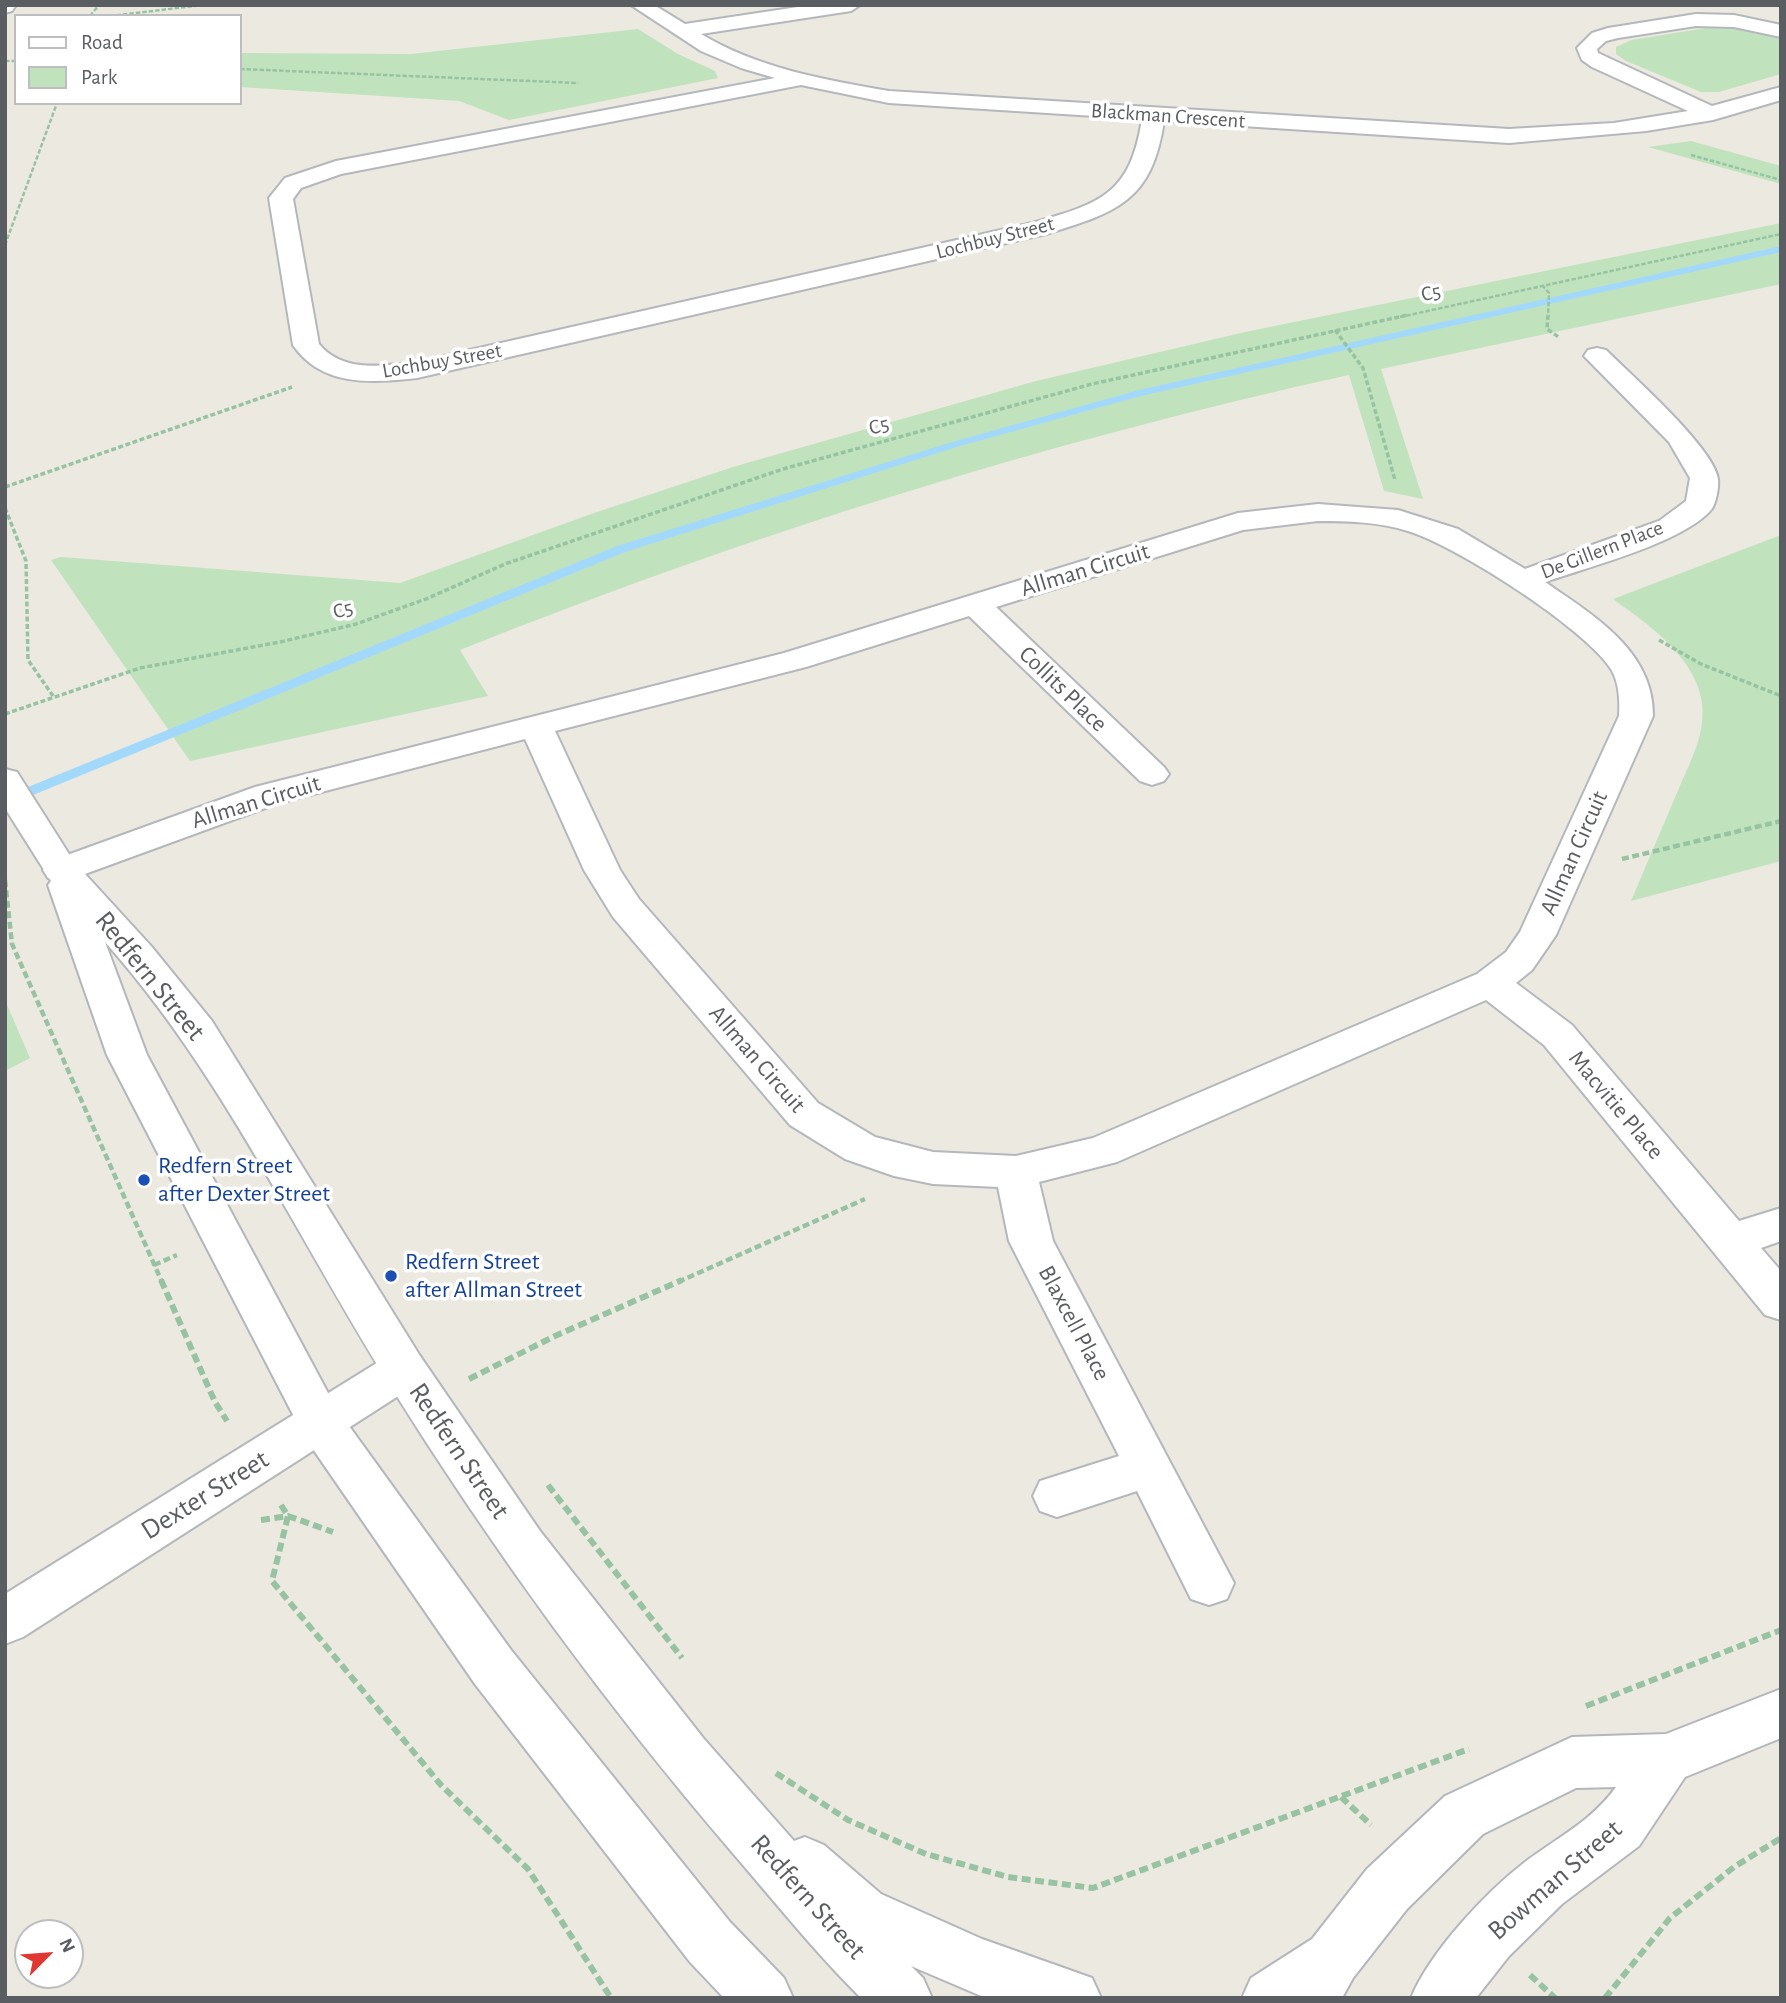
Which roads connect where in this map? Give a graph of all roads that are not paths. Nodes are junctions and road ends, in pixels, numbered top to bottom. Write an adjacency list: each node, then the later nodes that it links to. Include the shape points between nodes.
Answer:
1 (640, 5): 3 (street, Blackman Crescent)
2 (851, 5): 3 (street)
3 (680, 31): 5 (street, Blackman Crescent, via 748,64)
4 (1781, 31): 7 (street, via 1734,21 1696,20 1615,32 1599,37 1587,48 1588,56 1599,63)
5 (798, 80): 8 (street, Blackman Crescent, via 923,101); 8 (street, Lochbuy Street, via 336,168 293,183 281,198 306,345 314,358 348,372 417,370 1038,229 1102,207 1127,190 1145,162)
6 (1781, 93): 7 (street, Blackman Crescent)
7 (1713, 114): 8 (street, Blackman Crescent, via 1622,131 1496,136)
8 (1154, 116)
9 (1597, 356): 10 (street, De Gillern Place, via 1680,438 1704,478 1700,505 1669,527)
10 (1520, 581): 11 (street, Allman Circuit, via 1447,535 1394,519 1319,512 1251,519); 16 (street, Allman Circuit, via 1615,652 1626,666 1637,699 1636,716 1537,935 1519,961)
11 (974, 604): 12 (street, Allman Circuit, via 795,660); 13 (street, Collits Place)
12 (536, 726): 15 (street, Allman Circuit, via 267,795); 17 (street, Allman Circuit, via 602,870 626,908 804,1114 859,1148 894,1160 933,1168)
13 (1152, 774)
14 (5, 779): 15 (street, Redfern Street)
15 (61, 870): 21 (street, Redfern Street, via 138,955 198,1031); 22 (street, Redfern Street, via 127,1055)
16 (1490, 983): 17 (street, Allman Circuit, via 1102,1151); 19 (street, Macvitie Place, via 1558,1035)
17 (1016, 1172): 23 (street, Blaxcell Place, via 1031,1241)
18 (1781, 1224): 19 (street)
19 (1730, 1241): 20 (street, Macvitie Place)
20 (1781, 1302)
21 (404, 1369): 22 (street, Dexter Street); 28 (street, Redfern Street, via 523,1546)
22 (320, 1422): 26 (street, Dexter Street); 31 (street, Redfern Street, via 501,1677 710,1942)
23 (1149, 1467): 24 (street); 25 (street, Blaxcell Place)
24 (1057, 1496)
25 (1209, 1583)
26 (5, 1621)
27 (1781, 1713): 29 (street)
28 (685, 1758): 32 (street, Redfern Street, via 851,1948); 33 (street, via 861,1914 975,1966)
29 (1666, 1759): 30 (street, via 1572,1763 1464,1815 1387,1889); 35 (street, Bowman Street, via 1620,1827 1542,1884 1489,1936)
30 (1321, 1978): 34 (street)
31 (764, 1998)
32 (903, 1998)
33 (1072, 1998)
34 (1271, 1998)
35 (1440, 1998)

